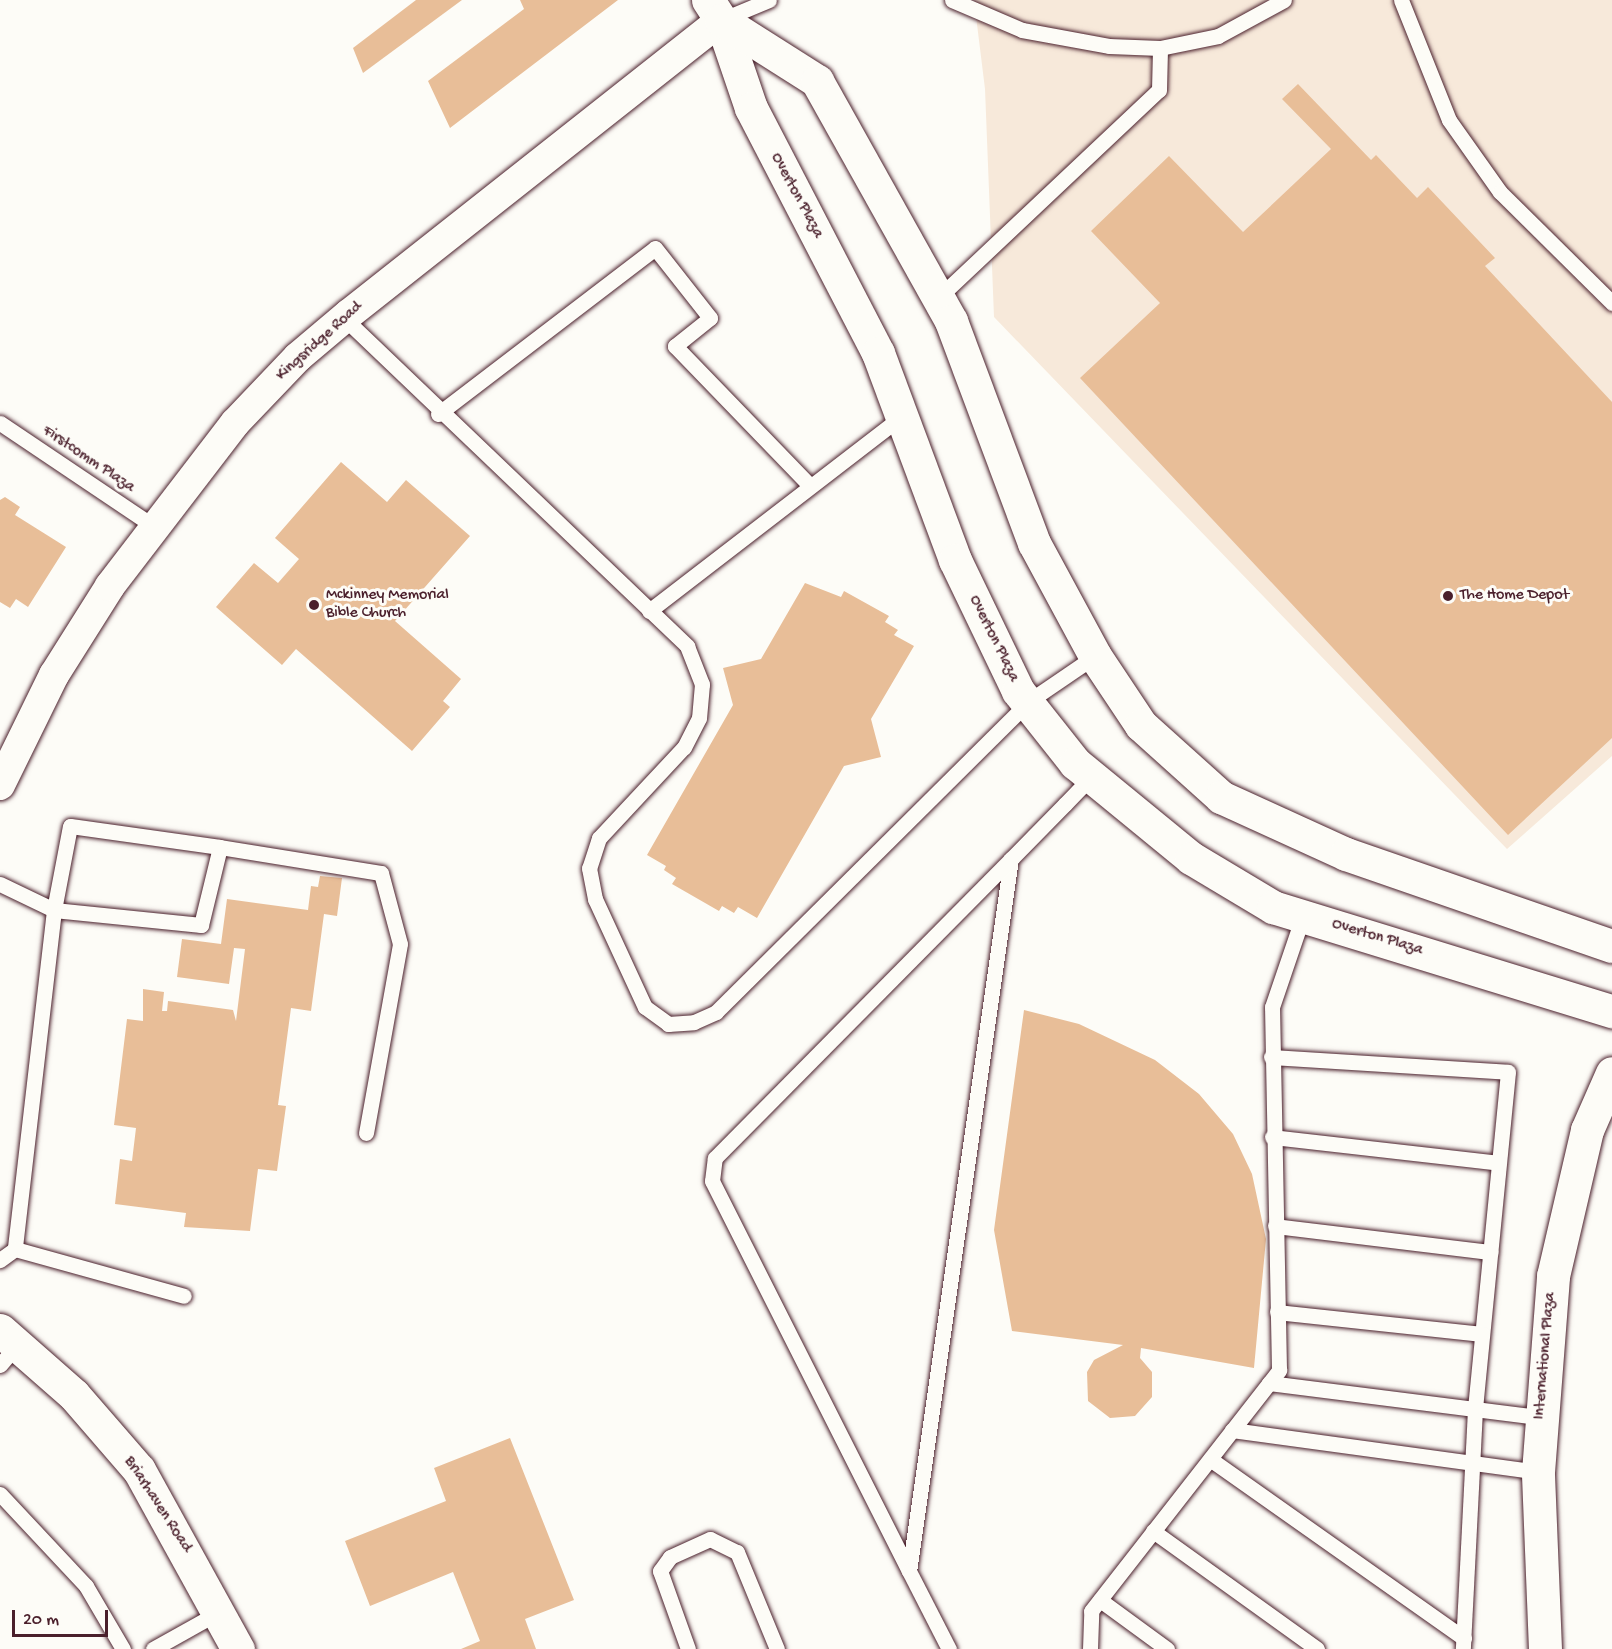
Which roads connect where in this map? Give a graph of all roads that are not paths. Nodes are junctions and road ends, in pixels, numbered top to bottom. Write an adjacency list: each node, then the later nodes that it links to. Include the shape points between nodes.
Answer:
1 (769, 0): 5 (lane)
2 (952, 0): 6 (lane, via 1022,30 1109,46)
3 (1284, 0): 6 (lane, via 1218,36)
4 (1401, 0): 8 (lane, via 1449,120 1500,192)
5 (715, 10): 7 (street, via 817,81); 9 (street, Kingsridge Road); 11 (street, Overton Plaza, via 751,108 878,353)
6 (1160, 48): 7 (lane, via 1159,90)
7 (939, 297): 16 (street, via 1035,543)
8 (1612, 303)
9 (344, 318): 10 (lane); 14 (street, Kingsridge Road, via 235,423)
10 (438, 414): 13 (lane, via 655,248 710,318 675,346); 15 (lane)
11 (902, 416): 13 (lane); 17 (street, Overton Plaza, via 955,560 1018,691)
12 (0, 423): 14 (lane, Firstcomm Plaza)
13 (809, 485): 15 (lane)
14 (155, 527): 19 (street, Kingsridge Road, via 54,675)
15 (649, 611): 17 (lane, via 687,646 702,684 699,718 684,747 599,838 589,868 595,899 645,1007 668,1024 694,1022 716,1012)
16 (1095, 656): 17 (lane); 25 (street, via 1141,725 1221,797 1346,854)
17 (1029, 701): 18 (street, Overton Plaza, via 1075,763)
18 (1091, 777): 21 (lane); 24 (street, Overton Plaza, via 1191,858 1274,907)
19 (0, 785)
20 (220, 847): 23 (lane, via 201,925); 23 (lane, via 70,826); 29 (lane, via 381,873 400,944)
21 (1011, 859): 49 (lane); 49 (lane, via 715,1158 712,1182)
22 (0, 884): 23 (lane)
23 (54, 910): 33 (lane)
24 (1303, 916): 26 (street, Overton Plaza); 27 (lane, via 1272,1007)
25 (1612, 946)
26 (1612, 1011)
27 (1271, 1057): 30 (lane); 31 (lane, via 1508,1072)
28 (1612, 1073): 42 (street, International Plaza, via 1587,1130 1567,1201)
29 (366, 1133)
30 (1272, 1137): 31 (lane); 32 (lane)
31 (1499, 1162): 34 (lane)
32 (1275, 1226): 34 (lane); 37 (lane)
33 (15, 1249): 35 (lane); 36 (lane)
34 (1490, 1252): 38 (lane)
35 (0, 1260)
36 (184, 1296)
37 (1277, 1312): 38 (lane); 40 (lane, via 1279,1370)
38 (1482, 1334): 41 (lane)
39 (6, 1347): 51 (street, Briarhaven Road, via 74,1395 138,1470)
40 (1269, 1383): 41 (lane); 43 (lane)
41 (1475, 1409): 42 (lane); 45 (lane)
42 (1540, 1417): 46 (street, International Plaza)
43 (1232, 1430): 44 (lane); 45 (lane)
44 (1210, 1459): 48 (lane); 52 (lane)
45 (1472, 1465): 46 (lane); 52 (lane)
46 (1538, 1473): 62 (street, International Plaza)
47 (0, 1494): 53 (lane, via 86,1586)
48 (1153, 1531): 50 (lane); 61 (lane)
49 (909, 1572): 58 (lane)
50 (1100, 1600): 59 (lane, via 1091,1611); 60 (lane)
51 (221, 1611): 54 (lane); 55 (street, Briarhaven Road)
52 (1464, 1643)
53 (123, 1649)
54 (153, 1649)
55 (238, 1649)
56 (688, 1649): 57 (lane, via 660,1571 670,1557 710,1539 726,1542 737,1552)
57 (777, 1649)
58 (949, 1649)
59 (1090, 1649)
60 (1167, 1649)
61 (1317, 1649)
62 (1545, 1649)

